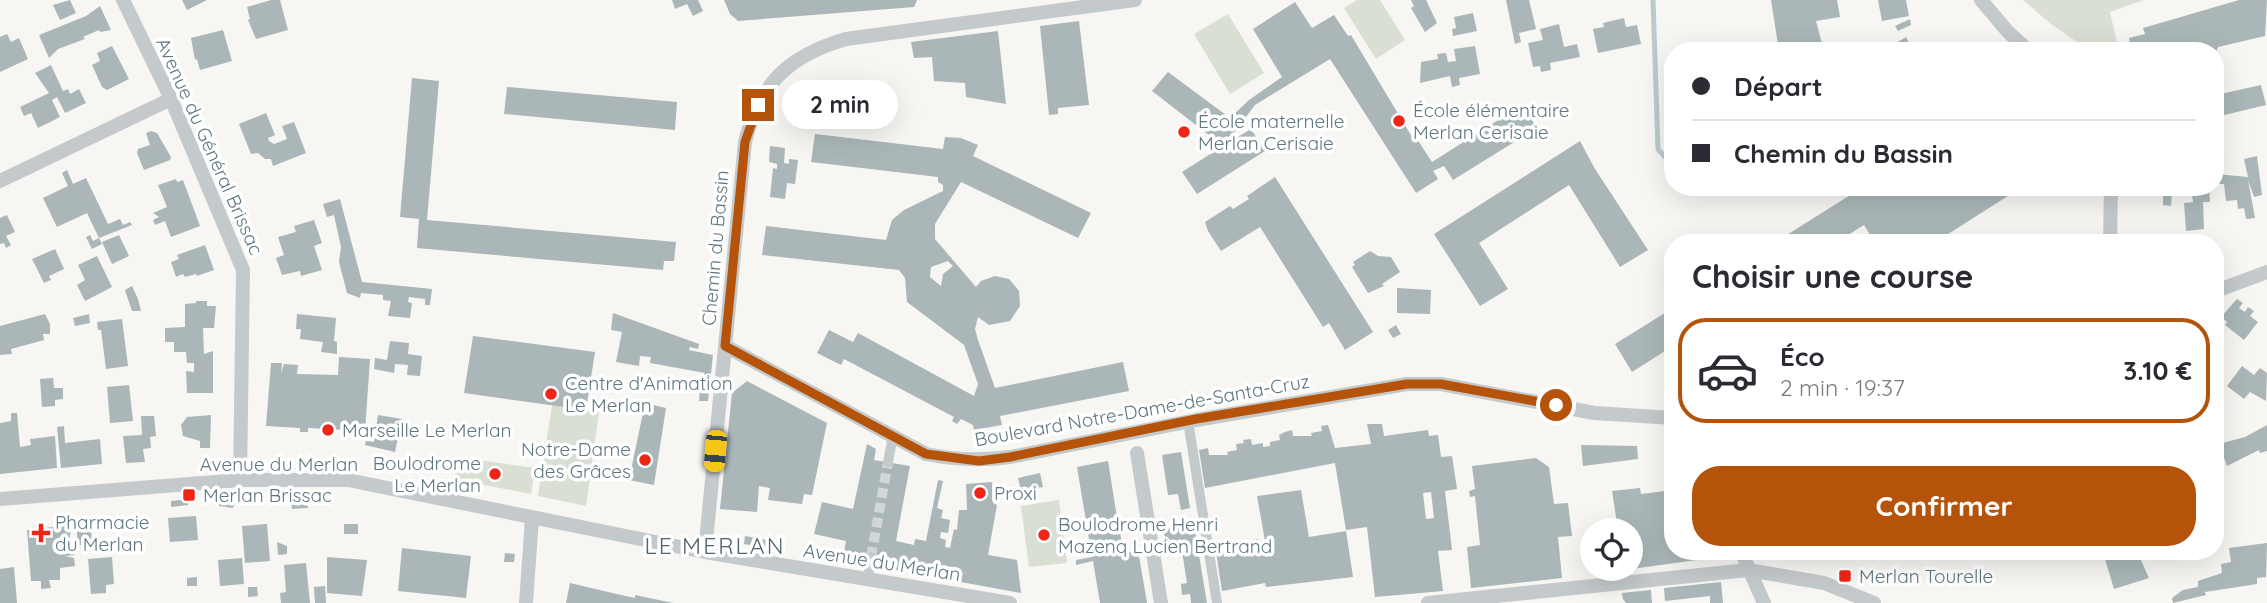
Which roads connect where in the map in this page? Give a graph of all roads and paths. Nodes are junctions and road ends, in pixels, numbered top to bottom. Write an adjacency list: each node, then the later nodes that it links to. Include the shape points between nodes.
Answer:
1 (123, 0): 5 (street, Avenue du Général Brissac)
2 (1135, 0): 11 (street, Chemin du Bassin, via 846,38 788,65 767,88 745,142)
3 (1981, 0): 4 (street)
4 (2019, 42)
5 (171, 99): 6 (street); 17 (street, Avenue du Général Brissac, via 243,270)
6 (0, 181)
7 (2111, 196): 8 (street)
8 (2110, 234)
9 (2267, 272): 10 (street)
10 (2224, 288)
11 (725, 346): 14 (street, Boulevard Notre-Dame-de-Santa-Cruz); 20 (street, Chemin du Bassin)
12 (1664, 417): 13 (street, Boulevard Notre-Dame-de-Santa-Cruz, via 1594,412 1441,384 1407,384)
13 (1188, 421): 14 (street, Boulevard Notre-Dame-de-Santa-Cruz, via 979,461 926,454); 28 (street)
14 (892, 436): 16 (street)
15 (1138, 453): 27 (street)
16 (888, 462)
17 (240, 480): 18 (street, Avenue du Merlan); 19 (street, Avenue du Merlan, via 348,480)
18 (0, 499)
19 (532, 518): 20 (street, Avenue du Merlan); 25 (street)
20 (705, 552): 24 (street, Avenue du Merlan)
21 (871, 557): 24 (street)
22 (1744, 560): 23 (street)
23 (1748, 570): 29 (street); 30 (street); 31 (street, via 1824,583)
24 (867, 580): 26 (street, Avenue du Merlan)
25 (526, 603)
26 (1010, 603)
27 (1161, 603)
28 (1217, 603)
29 (1428, 603)
30 (1764, 603)
31 (1874, 603)

